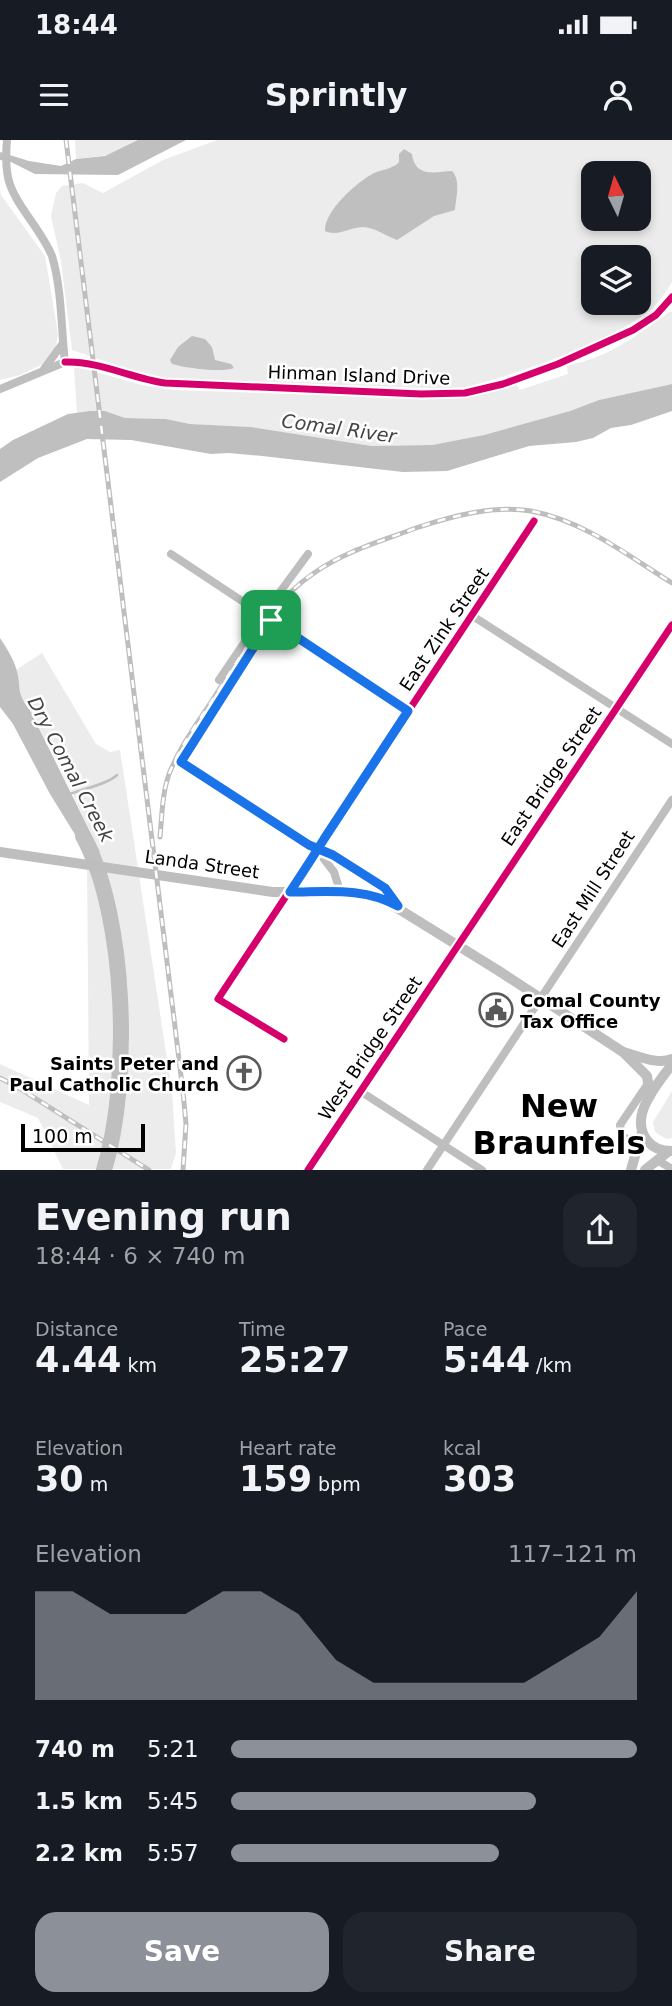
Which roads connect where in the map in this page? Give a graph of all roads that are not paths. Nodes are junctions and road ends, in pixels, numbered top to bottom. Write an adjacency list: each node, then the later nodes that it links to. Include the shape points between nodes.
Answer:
1 (7, 140): 3 (street, via 5,164 12,192 53,260)
2 (672, 297): 4 (street, Hinman Island Drive, via 633,330 558,364 465,393 165,383 88,363)
3 (63, 344): 4 (street); 5 (street)
4 (65, 362): 5 (street)
5 (43, 371): 6 (street)
6 (0, 389)
7 (534, 522): 11 (street, East Zink Street)
8 (171, 554): 10 (street)
9 (308, 554): 10 (street)
10 (263, 615): 12 (street); 14 (street)
11 (471, 615): 15 (street); 16 (street, East Zink Street)
12 (271, 620): 16 (street); 19 (street, via 181,762)
13 (672, 625): 15 (street, East Bridge Street)
14 (219, 680)
15 (615, 708): 17 (street); 24 (street, East Bridge Street)
16 (408, 711): 19 (street, East Zink Street)
17 (672, 744)
18 (672, 800): 25 (street, East Mill Street)
19 (317, 850): 21 (street, via 334,872); 22 (street, East Zink Street); 23 (street, via 385,888)
20 (2, 852): 22 (main road, Landa Street)
21 (340, 891): 22 (main road, Landa Street); 23 (main road, Landa Street, via 369,894)
22 (290, 892): 26 (street, East Zink Street, via 218,999)
23 (398, 906): 24 (main road, Landa Street)
24 (457, 945): 25 (main road, Landa Street); 31 (street, West Bridge Street)
25 (541, 998): 28 (main road, Landa Street); 34 (street, East Mill Street)
26 (284, 1039)
27 (672, 1050): 29 (street)
28 (623, 1052): 29 (main road); 30 (main road)
29 (669, 1061): 32 (main road)
30 (649, 1082): 32 (main road); 35 (street, via 620,1125 622,1136)
31 (360, 1091): 34 (street); 39 (street, West Bridge Street)
32 (650, 1096): 33 (main road)
33 (642, 1132): 35 (main road); 36 (main road, via 654,1147)
34 (444, 1145): 40 (street, East Mill Street); 41 (street)
35 (639, 1146): 42 (main road)
36 (671, 1151): 37 (main road)
37 (657, 1160): 38 (street); 43 (main road)
38 (672, 1169)
39 (308, 1170)
40 (428, 1170)
41 (482, 1170)
42 (631, 1170)
43 (645, 1170)

